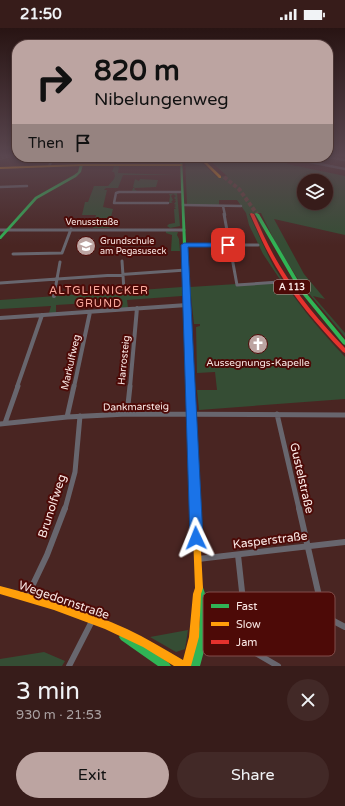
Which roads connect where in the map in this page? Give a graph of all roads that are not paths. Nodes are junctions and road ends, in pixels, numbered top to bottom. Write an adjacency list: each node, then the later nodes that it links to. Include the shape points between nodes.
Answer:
1 (26, 186): 4 (street)
2 (58, 186): 10 (main road, via 36,198)
3 (182, 186): 5 (main road)
4 (0, 187)
5 (182, 192): 6 (street, via 119,192 116,193 114,202); 7 (main road)
6 (168, 204)
7 (183, 205): 8 (street); 13 (main road)
8 (223, 206): 9 (street); 16 (street)
9 (241, 206)
10 (9, 229): 11 (street, Venusstraße); 12 (street, Venusstraße); 14 (main road)
11 (71, 229): 13 (street, Venusstraße); 18 (street, via 62,253)
12 (0, 230)
13 (184, 230): 15 (main road)
14 (0, 238)
15 (184, 245): 16 (street); 21 (main road)
16 (230, 245): 17 (street); 24 (street, via 238,285)
17 (258, 245)
18 (13, 254)
19 (122, 260): 22 (street)
20 (60, 262): 23 (street)
21 (186, 270): 22 (street); 28 (main road)
22 (123, 274): 23 (street); 26 (street)
23 (57, 279): 25 (street); 27 (street)
24 (279, 282)
25 (0, 283)
26 (124, 290)
27 (54, 296)
28 (187, 305): 29 (street); 36 (main road)
29 (137, 308): 30 (street); 35 (street, Harrosteig)
30 (90, 312): 31 (street); 40 (street, Markulfweg)
31 (42, 315): 32 (street); 41 (street)
32 (0, 318)
33 (345, 343): 34 (main road, A 113, via 300,290 255,214 277,265 314,316)
34 (345, 352)
35 (127, 414): 36 (street, Dankmarsteig); 39 (street, Dankmarsteig)
36 (192, 414): 37 (street, Dankmarsteig); 45 (main road)
37 (277, 414): 38 (street, Dankmarsteig); 43 (street, Gustelstraße)
38 (345, 415)
39 (80, 416): 40 (street, Dankmarsteig); 51 (street, Brunolfweg, via 72,486)
40 (67, 417): 41 (street, Dankmarsteig)
41 (2, 424)
42 (345, 542): 43 (street, Kasperstraße)
43 (307, 547): 44 (street, Kasperstraße); 49 (street, Gustelstraße)
44 (238, 555): 45 (street, Kasperstraße); 48 (street)
45 (197, 559): 46 (main road)
46 (199, 588): 50 (main road); 60 (main road, via 194,637)
47 (0, 590): 51 (main road, Wegedornstraße)
48 (242, 592)
49 (318, 592)
50 (203, 593)
51 (27, 598): 52 (main road, Wegedornstraße)
52 (93, 620): 56 (main road, Wegedornstraße); 58 (street)
53 (335, 622): 54 (street, Gustelstraße)
54 (345, 627)
55 (203, 632): 61 (main road)
56 (119, 633): 59 (main road, Wegedornstraße); 60 (main road, Wegedornstraße)
57 (261, 656): 62 (street)
58 (69, 666)
59 (166, 666)
60 (184, 666)
61 (195, 666)
62 (278, 666)

